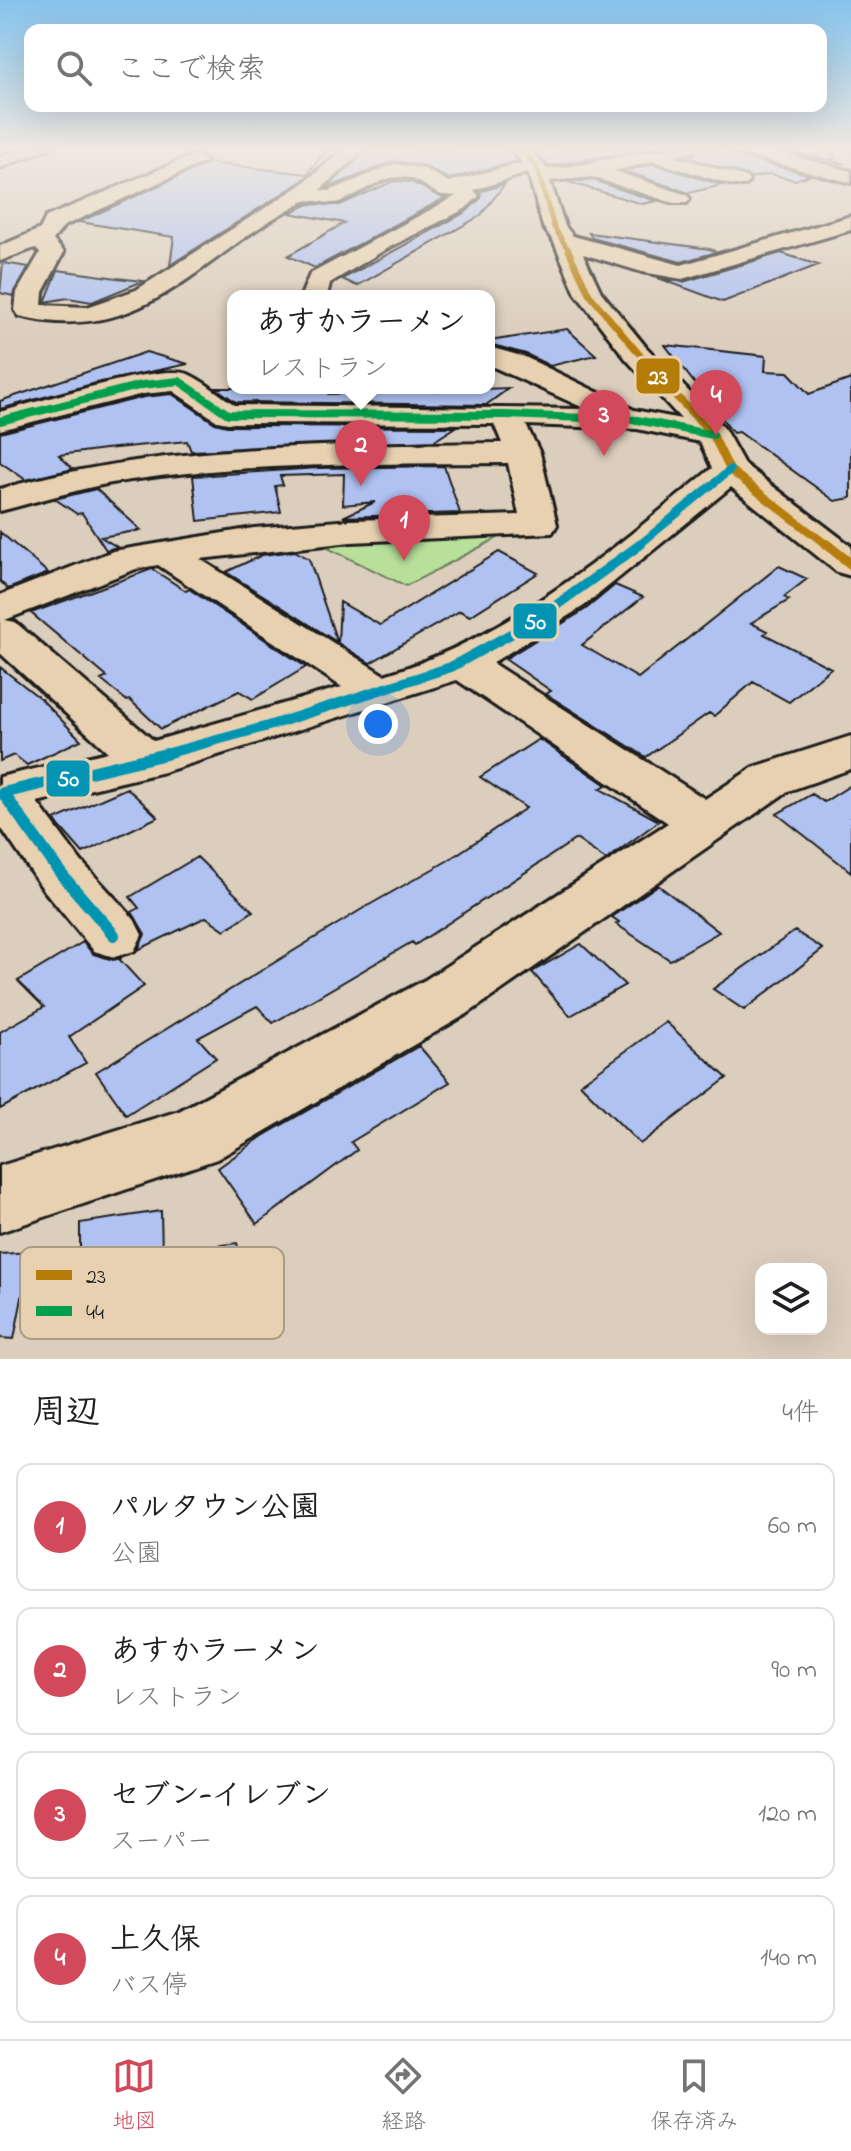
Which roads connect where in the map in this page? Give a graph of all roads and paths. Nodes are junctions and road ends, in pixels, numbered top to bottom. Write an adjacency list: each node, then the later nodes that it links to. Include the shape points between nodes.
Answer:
1 (81, 210): 6 (street, via 54,222 50,233)
2 (274, 210): 6 (street, via 184,274 103,312 73,319 28,310 30,292 52,252)
3 (448, 210): 9 (street, via 329,272)
4 (548, 210): 7 (street)
5 (851, 223): 7 (street, via 682,272)
6 (38, 238): 8 (street)
7 (565, 241): 14 (street, via 589,294)
8 (0, 254)
9 (316, 290)
10 (495, 358): 12 (street)
11 (506, 415): 12 (street); 13 (street, via 228,414 179,381 142,385); 15 (street)
12 (637, 420): 14 (street)
13 (0, 421)
14 (722, 452): 18 (street); 21 (street, via 600,580)
15 (523, 453): 16 (street, via 251,457 60,480); 17 (street, via 539,525 351,531)
16 (0, 500)
17 (165, 553): 19 (street, via 127,559); 22 (street)
18 (851, 564)
19 (0, 609)
20 (0, 631): 24 (street)
21 (461, 663): 22 (street); 26 (street)
22 (378, 691): 24 (street)
23 (851, 752): 26 (street, via 771,779)
24 (147, 761): 25 (street)
25 (2, 794): 27 (street)
26 (705, 823): 28 (street, via 446,997 194,1137)
27 (114, 935)
28 (0, 1199)

